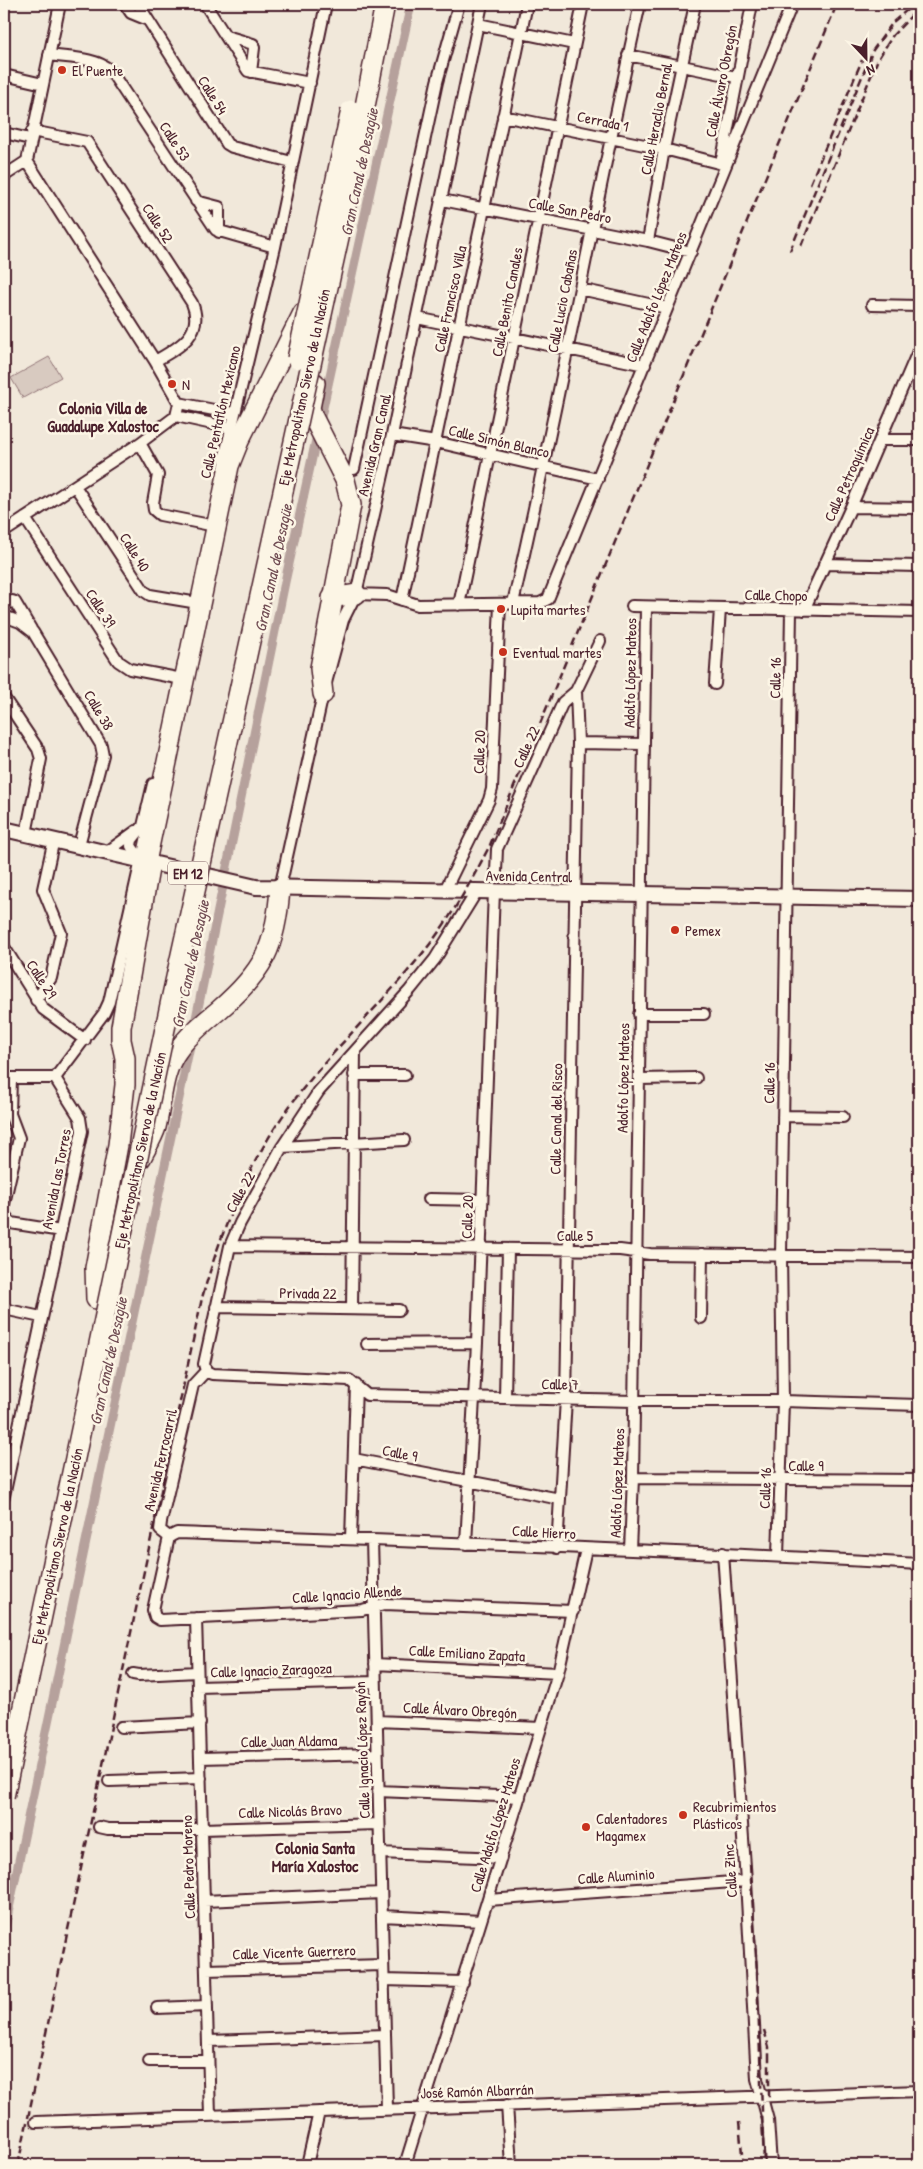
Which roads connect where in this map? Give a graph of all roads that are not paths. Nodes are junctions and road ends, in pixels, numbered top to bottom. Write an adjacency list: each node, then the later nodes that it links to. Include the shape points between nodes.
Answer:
1 (60, 4): 21 (street)
2 (125, 4): 16 (street, via 131,13)
3 (138, 4): 16 (street, Calle 54)
4 (205, 4): 19 (street)
5 (326, 4): 27 (street, Calle Pentatlón Mexicano)
6 (373, 4): 50 (highway, Eje Metropolitano Siervo de la Nación / EM 12, bridge)
7 (385, 4): 48 (highway, Eje Metropolitano Siervo de la Nación / EM 12, bridge, via 343,219)
8 (459, 4): 73 (street, via 437,82)
9 (482, 4): 17 (street, Avenida Gran Canal)
10 (527, 4): 18 (street, Calle Francisco Villa)
11 (583, 4): 20 (street, Calle Benito Canales)
12 (640, 4): 22 (street, Calle Lucio Cabañas)
13 (695, 4): 23 (street, Calle Heraclio Bernal)
14 (752, 4): 26 (street, Calle Álvaro Obregón)
15 (792, 4): 37 (street, Calle Adolfo López Mateos)
16 (148, 20): 36 (street, Calle 54, via 227,144)
17 (478, 24): 18 (street); 39 (street, Avenida Gran Canal)
18 (520, 32): 20 (street); 29 (street, Calle Francisco Villa)
19 (226, 36): 24 (street, via 245,68); 24 (street, via 253,44)
20 (574, 44): 30 (street, Calle Benito Canales)
21 (49, 55): 28 (street); 40 (street, Calle 53, via 96,62 110,70)
22 (628, 55): 23 (street); 33 (street, Calle Lucio Cabañas)
23 (682, 65): 26 (street); 34 (street, Calle Heraclio Bernal)
24 (251, 72): 27 (street)
25 (4, 75): 28 (street)
26 (736, 77): 37 (street, Calle Álvaro Obregón)
27 (310, 83): 36 (street, Calle Pentatlón Mexicano)
28 (43, 84): 32 (street)
29 (503, 116): 30 (street, Cerrada 1); 41 (street, Calle Francisco Villa)
30 (558, 126): 33 (street, Cerrada 1); 42 (street, Calle Benito Canales)
31 (4, 133): 32 (street, Calle 52)
32 (31, 135): 35 (street); 59 (street, Calle 52, via 86,142 192,303 195,320 186,340)
33 (611, 139): 34 (street, Cerrada 1); 43 (street, Calle Lucio Cabañas)
34 (664, 149): 37 (street, Cerrada 1); 45 (street, Calle Heraclio Bernal)
35 (27, 161): 38 (street); 59 (street)
36 (292, 162): 46 (street, Calle Pentatlón Mexicano)
37 (723, 164): 47 (street, Calle Adolfo López Mateos)
38 (4, 176)
39 (442, 200): 41 (street, Calle San Pedro); 54 (street, Avenida Gran Canal)
40 (196, 201): 44 (street, Calle 53); 44 (street, via 219,207)
41 (484, 208): 42 (street, Calle San Pedro); 55 (street, Calle Francisco Villa)
42 (539, 219): 43 (street, Calle San Pedro); 56 (street, Calle Benito Canales)
43 (592, 230): 45 (street, Calle San Pedro); 49 (street, Calle Lucio Cabañas)
44 (219, 232): 46 (street)
45 (648, 241): 47 (street, Calle San Pedro)
46 (275, 247): 63 (street, Calle Pentatlón Mexicano)
47 (691, 252): 53 (street, Calle Adolfo López Mateos)
48 (332, 259): 84 (highway, bridge, via 328,320 310,408 345,480 351,505); 140 (highway, Eje Metropolitano Siervo de la Nación / EM 12, bridge)
49 (580, 289): 53 (street); 57 (street, Calle Lucio Cabañas)
50 (310, 297): 113 (highway, bridge, via 229,466); 155 (highway, Eje Metropolitano Siervo de la Nación / EM 12, bridge)
51 (872, 305): 52 (street)
52 (919, 306)
53 (667, 308): 60 (street, Calle Adolfo López Mateos)
54 (418, 318): 55 (street); 66 (street, Avenida Gran Canal)
55 (460, 326): 56 (street); 70 (street, Calle Francisco Villa)
56 (515, 338): 57 (street); 71 (street, Calle Benito Canales)
57 (568, 349): 60 (street); 72 (street, Calle Lucio Cabañas)
58 (919, 349): 61 (street, Calle Petroquímica)
59 (155, 360): 62 (street)
60 (645, 365): 74 (street, Calle Adolfo López Mateos)
61 (914, 373): 67 (street, Calle Petroquímica)
62 (179, 403): 63 (street); 64 (street)
63 (234, 414): 65 (street, Calle Pentatlón Mexicano)
64 (176, 416): 65 (street); 69 (street)
65 (231, 428): 79 (street, Calle Pentatlón Mexicano)
66 (392, 435): 70 (street, Calle Simón Blanco); 83 (street, Avenida Gran Canal)
67 (881, 440): 68 (street); 76 (street, Calle Petroquímica)
68 (919, 440)
69 (140, 442): 75 (street); 79 (street, via 158,475 154,510)
70 (436, 442): 71 (street, Calle Simón Blanco); 85 (street, Calle Francisco Villa)
71 (491, 455): 72 (street, Calle Simón Blanco); 90 (street, Calle Benito Canales)
72 (544, 466): 74 (street, Calle Simón Blanco); 87 (street, Calle Lucio Cabañas)
73 (354, 469)
74 (598, 479): 87 (street, Calle Adolfo López Mateos, via 546,601)
75 (76, 486): 78 (street); 86 (street, Calle 40, via 144,591 150,595)
76 (851, 507): 77 (street); 81 (street, Calle Petroquímica)
77 (919, 508)
78 (26, 518): 80 (street); 100 (street, Calle 39, via 118,661 130,669)
79 (210, 525): 86 (street, Calle Pentatlón Mexicano)
80 (4, 532)
81 (824, 564): 82 (street); 95 (street, Calle Petroquímica)
82 (919, 566)
83 (356, 594): 84 (highway); 85 (street, via 387,595); 103 (street, Avenida Gran Canal, via 343,620)
84 (332, 598): 103 (highway, via 320,668)
85 (402, 600): 90 (street, via 418,605)
86 (192, 602): 100 (street, Calle Pentatlón Mexicano)
87 (513, 603): 88 (street)
88 (500, 604): 90 (street); 116 (street, Calle 20, via 490,800)
89 (4, 605): 98 (street, via 15,602)
90 (459, 605)
91 (632, 606): 92 (street, Calle Chopo)
92 (646, 606): 93 (street, Calle Chopo); 106 (street, Adolfo López Mateos)
93 (720, 609): 94 (street, Calle Chopo); 101 (street)
94 (791, 610): 95 (street, Calle Chopo); 121 (street, Calle 16)
95 (804, 610): 96 (street, Calle Chopo)
96 (919, 612)
97 (4, 616): 98 (street, Calle 38)
98 (33, 632): 111 (street, Calle 38, via 98,736 103,750)
99 (600, 641): 102 (street, Calle 22)
100 (177, 678): 107 (street, Calle Pentatlón Mexicano)
101 (715, 684)
102 (576, 692): 105 (street, Calle Canal del Risco); 114 (street, Calle 22, via 563,702 508,820 497,849)
103 (323, 694): 115 (street, Avenida Gran Canal)
104 (4, 698): 109 (street, via 38,749 41,759)
105 (578, 743): 106 (street); 119 (street, Calle Canal del Risco)
106 (643, 744): 120 (street, Adolfo López Mateos)
107 (143, 826): 112 (street); 113 (street, Calle Pentatlón Mexicano, via 131,846)
108 (4, 829): 109 (street, Avenida Central)
109 (26, 834): 110 (street, Avenida Central)
110 (54, 839): 111 (street, Avenida Central); 124 (street, via 44,893 61,933 51,978)
111 (79, 845): 112 (street, Avenida Central)
112 (107, 852): 113 (street, Avenida Central)
113 (146, 862): 115 (street, Avenida Central, via 256,887); 127 (street, via 109,1002); 155 (highway, via 121,1027 125,1085 118,1145 95,1268)
114 (496, 872)
115 (280, 888): 116 (street, Avenida Central); 140 (highway, via 276,925 262,965 177,1050 169,1066 155,1130)
116 (445, 890): 117 (street, Avenida Central)
117 (477, 891): 118 (street, Avenida Central); 128 (street, Calle 22, via 435,960)
118 (494, 891): 119 (street, Avenida Central); 142 (street, Calle 20)
119 (574, 893): 120 (street, Avenida Central); 150 (street, Calle Canal del Risco)
120 (641, 894): 121 (street, Avenida Central); 125 (street, Adolfo López Mateos)
121 (788, 896): 122 (street, Avenida Central); 135 (street, Calle 16)
122 (919, 899)
123 (4, 947): 124 (street, Calle 29)
124 (36, 1000): 127 (street, Calle 29, via 51,1016)
125 (639, 1014): 126 (street); 134 (street, Adolfo López Mateos)
126 (704, 1014)
127 (85, 1040): 132 (street)
128 (355, 1051): 129 (street); 139 (street, Calle 22, via 319,1091)
129 (354, 1075): 130 (street); 138 (street)
130 (405, 1075)
131 (7, 1078): 132 (street); 143 (street, via 10,1114 20,1138)
132 (55, 1078): 145 (street, Avenida Las Torres, via 80,1118 82,1128)
133 (696, 1078): 134 (street)
134 (639, 1079): 151 (street, Adolfo López Mateos)
135 (783, 1116): 136 (street); 153 (street, Calle 16)
136 (843, 1117)
137 (404, 1140): 138 (street)
138 (355, 1142): 139 (street); 147 (street)
139 (282, 1146): 146 (street, Calle 22)
140 (137, 1166): 209 (highway, Eje Metropolitano Siervo de la Nación / EM 12, bridge)
141 (429, 1198): 142 (street)
142 (482, 1200): 148 (street, Calle 20)
143 (4, 1204)
144 (4, 1214): 145 (street, via 11,1223)
145 (60, 1231): 160 (street, Avenida Las Torres)
146 (230, 1246): 147 (street, Calle 5); 156 (street, Calle 22)
147 (352, 1247): 148 (street, Calle 5); 157 (street)
148 (481, 1249): 149 (street, Calle 5); 162 (street, Calle 20)
149 (508, 1249): 150 (street, Calle 5); 167 (street)
150 (569, 1250): 151 (street, Calle 5); 168 (street, Calle Canal del Risco)
151 (635, 1251): 152 (street, Calle 5); 169 (street, Adolfo López Mateos)
152 (702, 1254): 153 (street, Calle 5); 161 (street)
153 (782, 1255): 154 (street, Calle 5); 170 (street, Calle 16)
154 (919, 1257)
155 (96, 1299): 203 (highway, Eje Metropolitano Siervo de la Nación / EM 12)
156 (216, 1307): 157 (street, Privada 22); 164 (street, Calle 22, via 204,1364)
157 (352, 1308): 159 (street, Privada 22)
158 (4, 1309): 160 (street)
159 (399, 1310)
160 (41, 1317): 173 (street, Avenida Las Torres)
161 (701, 1318)
162 (477, 1343): 163 (street); 166 (street, Calle 20)
163 (366, 1344)
164 (206, 1371): 165 (street, Calle 7, via 212,1374 348,1380); 180 (street, Avenida Ferrocarril, via 193,1385 161,1522 160,1530)
165 (356, 1385): 166 (street, Calle 7, via 367,1395); 172 (street)
166 (474, 1397): 167 (street, Calle 7); 177 (street, Calle 20)
167 (505, 1398): 168 (street, Calle 7)
168 (566, 1399): 169 (street, Calle 7); 179 (street, Calle Canal del Risco)
169 (634, 1401): 170 (street, Calle 7); 174 (street, Adolfo López Mateos)
170 (783, 1401): 171 (street, Calle 7); 175 (street, Calle 16)
171 (919, 1405)
172 (354, 1459): 177 (street, Calle 9); 181 (street)
173 (7, 1466): 178 (street, Avenida Las Torres)
174 (633, 1478): 175 (street, Calle 9); 186 (street, Adolfo López Mateos)
175 (780, 1480): 176 (street, Calle 9); 188 (street, Calle 16)
176 (919, 1480)
177 (470, 1481): 179 (street, Calle 9); 183 (street, Calle 20)
178 (4, 1496)
179 (560, 1498): 184 (street, Calle Canal del Risco)
180 (169, 1537): 181 (street, Calle Hierro, via 177,1533); 192 (street, Calle Ignacio Allende, via 153,1610 160,1620)
181 (351, 1539): 182 (street, Calle Hierro)
182 (372, 1540): 183 (street, Calle Hierro); 190 (street, Calle Ignacio López Rayón)
183 (466, 1544): 184 (street, Calle Hierro)
184 (557, 1548): 185 (street, Calle Hierro)
185 (586, 1549): 186 (street, Calle Hierro); 191 (street, Calle Adolfo López Mateos)
186 (630, 1550): 187 (street, Calle Hierro)
187 (723, 1553): 188 (street, Calle Hierro); 216 (street, Calle Zinc)
188 (778, 1556): 189 (street, Calle Hierro)
189 (919, 1564)
190 (372, 1607): 191 (street, Calle Ignacio Allende, via 384,1604); 192 (street, Calle Ignacio Allende); 193 (street, Calle Ignacio López Rayón)
191 (572, 1611): 195 (street, Calle Adolfo López Mateos)
192 (196, 1618): 194 (street, Calle Pedro Moreno)
193 (375, 1664): 195 (street, Calle Emiliano Zapata); 197 (street, Calle Ignacio López Rayón)
194 (197, 1672): 196 (street, Calle Ignacio Zaragoza); 198 (street, Calle Pedro Moreno)
195 (558, 1672): 202 (street, Calle Adolfo López Mateos)
196 (133, 1674)
197 (375, 1682): 198 (street, Calle Ignacio Zaragoza); 199 (street, Calle Ignacio López Rayón)
198 (198, 1687): 200 (street, Calle Pedro Moreno)
199 (377, 1721): 202 (street, Calle Álvaro Obregón); 204 (street, Calle Ignacio López Rayón)
200 (200, 1723): 201 (street); 205 (street, Calle Pedro Moreno)
201 (121, 1727)
202 (541, 1728): 210 (street, Calle Adolfo López Mateos)
203 (4, 1743)
204 (378, 1754): 205 (street, Calle Juan Aldama); 208 (street, Calle Ignacio López Rayón)
205 (200, 1758): 206 (street, Calle Pedro Moreno)
206 (201, 1778): 207 (street); 213 (street, Calle Pedro Moreno)
207 (109, 1781)
208 (378, 1791): 210 (street); 211 (street, Calle Ignacio López Rayón)
209 (4, 1797)
210 (520, 1797): 215 (street, Calle Adolfo López Mateos)
211 (379, 1824): 213 (street, Calle Nicolás Bravo); 214 (street, Calle Ignacio López Rayón)
212 (98, 1827): 213 (street, Calle Nicolás Bravo)
213 (202, 1829): 219 (street, Calle Pedro Moreno)
214 (380, 1854): 215 (street); 217 (street, Calle Ignacio López Rayón)
215 (501, 1858): 218 (street, Calle Adolfo López Mateos)
216 (746, 1881): 218 (street, Calle Aluminio); 233 (street, Calle Zinc, via 757,2079)
217 (381, 1893): 219 (street); 220 (street, Calle Ignacio López Rayón)
218 (488, 1900): 221 (street, Calle Adolfo López Mateos)
219 (204, 1901): 223 (street, Calle Pedro Moreno)
220 (382, 1916): 221 (street); 222 (street, Calle Ignacio López Rayón)
221 (481, 1921): 225 (street, Calle Adolfo López Mateos)
222 (383, 1965): 223 (street, Calle Vicente Guerrero); 224 (street, Calle Ignacio López Rayón)
223 (206, 1970): 226 (street, Calle Pedro Moreno)
224 (383, 1980): 225 (street); 228 (street, Calle Ignacio López Rayón)
225 (463, 1982): 235 (street, Calle Adolfo López Mateos)
226 (207, 2006): 227 (street); 229 (street, Calle Pedro Moreno)
227 (157, 2008)
228 (385, 2036): 229 (street); 236 (street, Calle Ignacio López Rayón)
229 (208, 2041): 231 (street, Calle Pedro Moreno)
230 (149, 2061): 231 (street)
231 (208, 2061): 238 (street, Calle Pedro Moreno)
232 (919, 2091): 233 (street, José Ramón Albarrán)
233 (762, 2096): 234 (street, José Ramón Albarrán); 243 (street, via 768,2120)
234 (507, 2105): 235 (street, José Ramón Albarrán); 242 (street)
235 (424, 2108): 236 (street, José Ramón Albarrán); 241 (street, Calle Adolfo López Mateos)
236 (387, 2109): 237 (street, José Ramón Albarrán)
237 (319, 2112): 238 (street, José Ramón Albarrán); 240 (street)
238 (210, 2116): 239 (street, José Ramón Albarrán)
239 (36, 2122)
240 (307, 2165)
241 (405, 2165)
242 (511, 2165)
243 (771, 2165)

